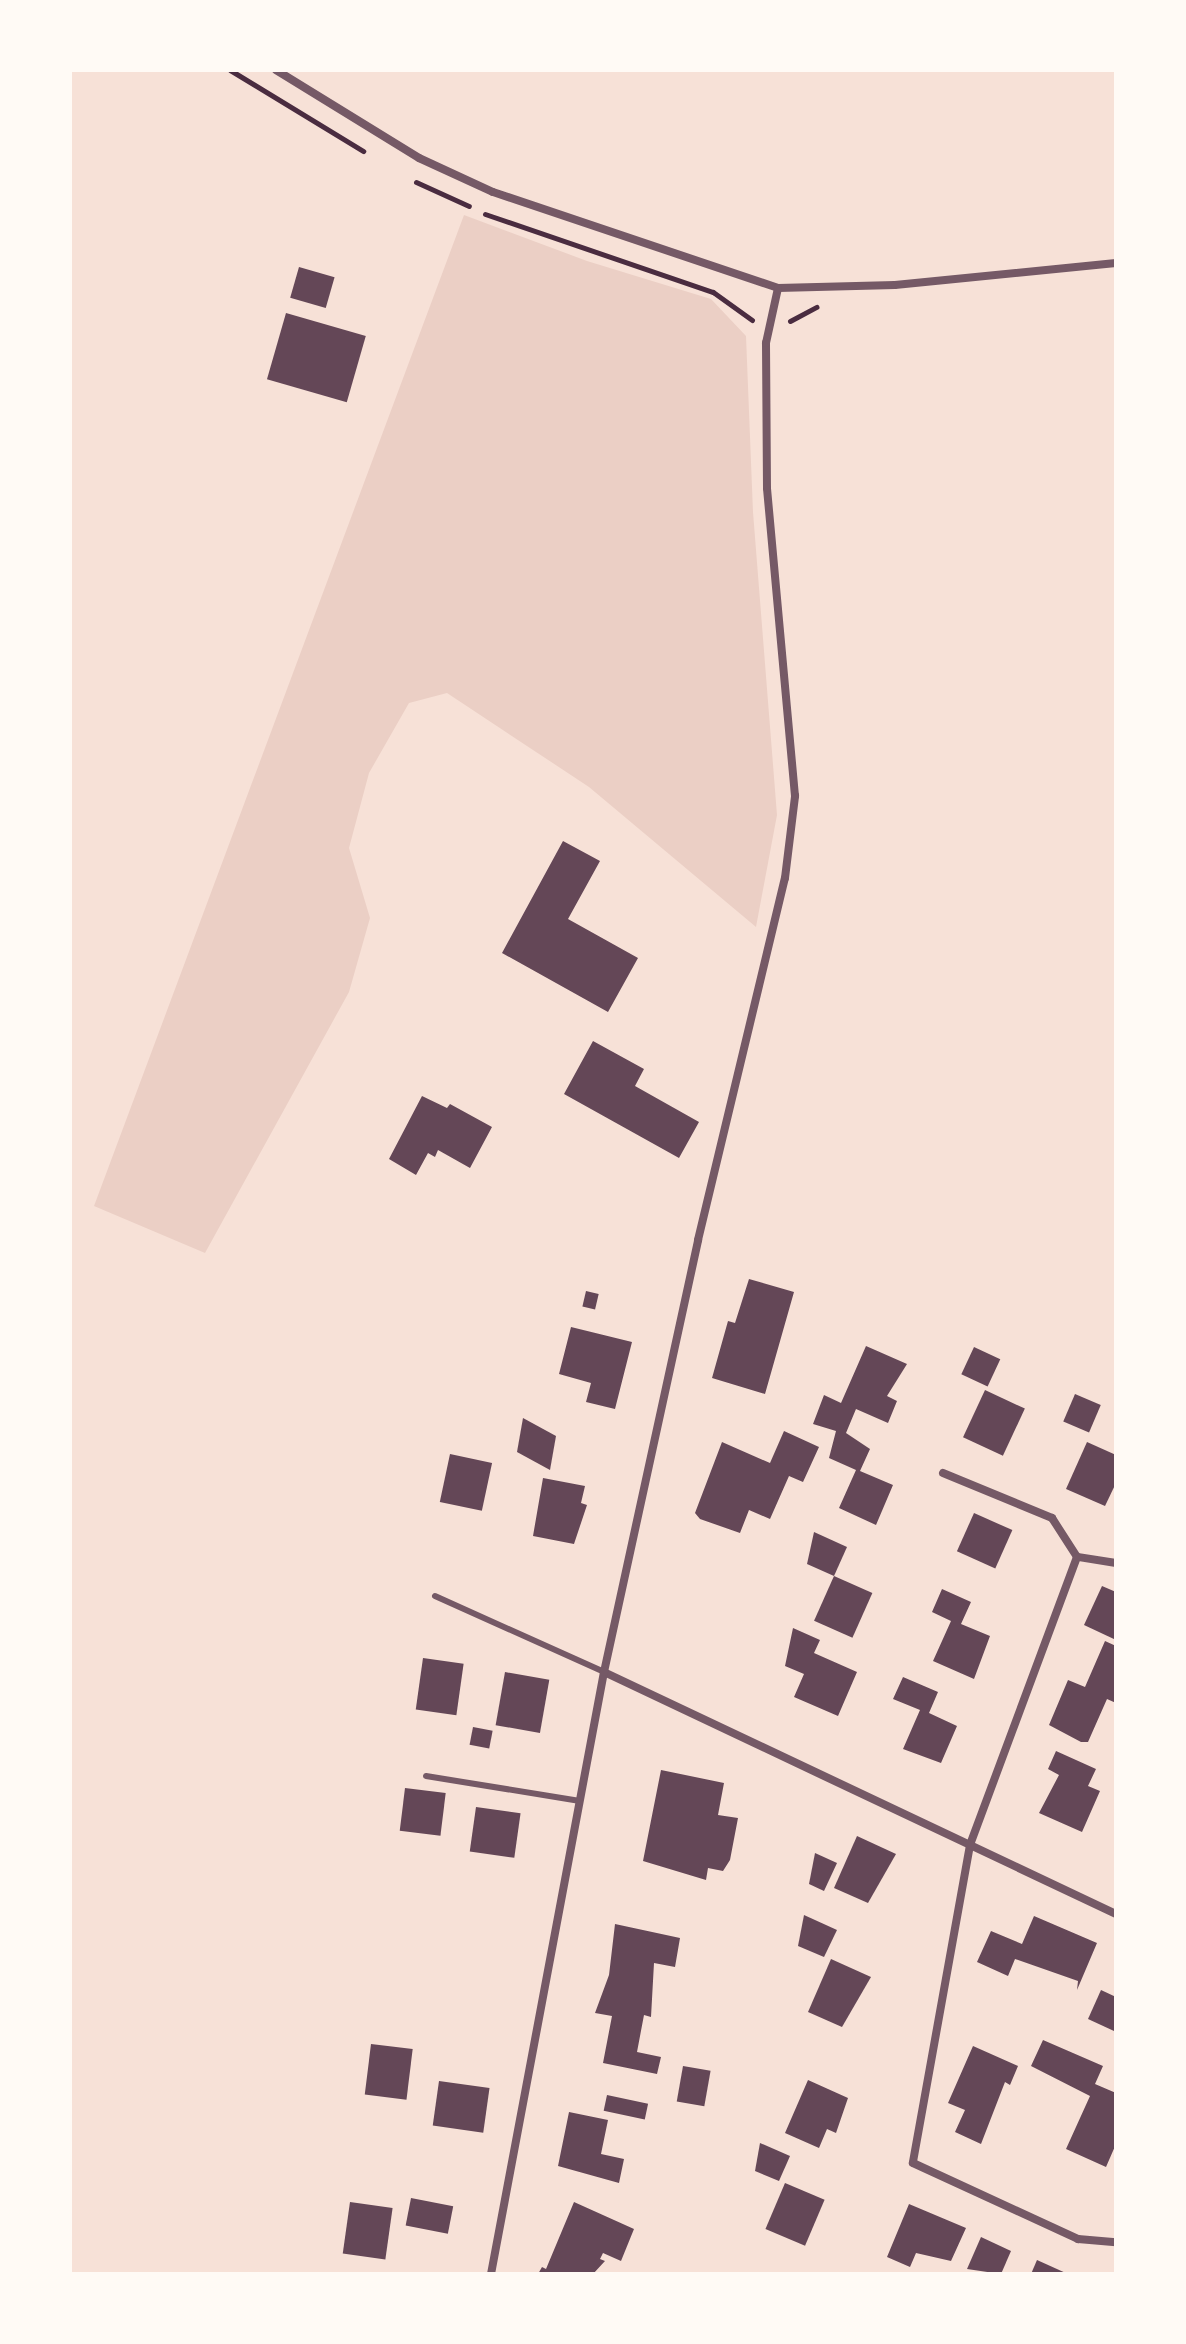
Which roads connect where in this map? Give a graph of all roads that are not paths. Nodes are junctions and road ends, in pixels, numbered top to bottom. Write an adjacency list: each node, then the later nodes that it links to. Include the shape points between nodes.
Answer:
1 (276, 70): 3 (street, via 419,158 493,192)
2 (1116, 263): 3 (street, via 895,285)
3 (778, 288): 8 (street, via 766,343 767,473 795,796 785,878 698,1240)
4 (943, 1473): 5 (street, via 1052,1518)
5 (1077, 1557): 6 (street); 11 (street)
6 (1116, 1563)
7 (435, 1596): 8 (lane)
8 (604, 1672): 10 (street); 11 (street)
9 (426, 1776): 10 (lane)
10 (582, 1801): 14 (street)
11 (970, 1845): 12 (street); 13 (street, via 913,2163 1078,2239)
12 (1116, 1914)
13 (1116, 2242)
14 (491, 2274)

